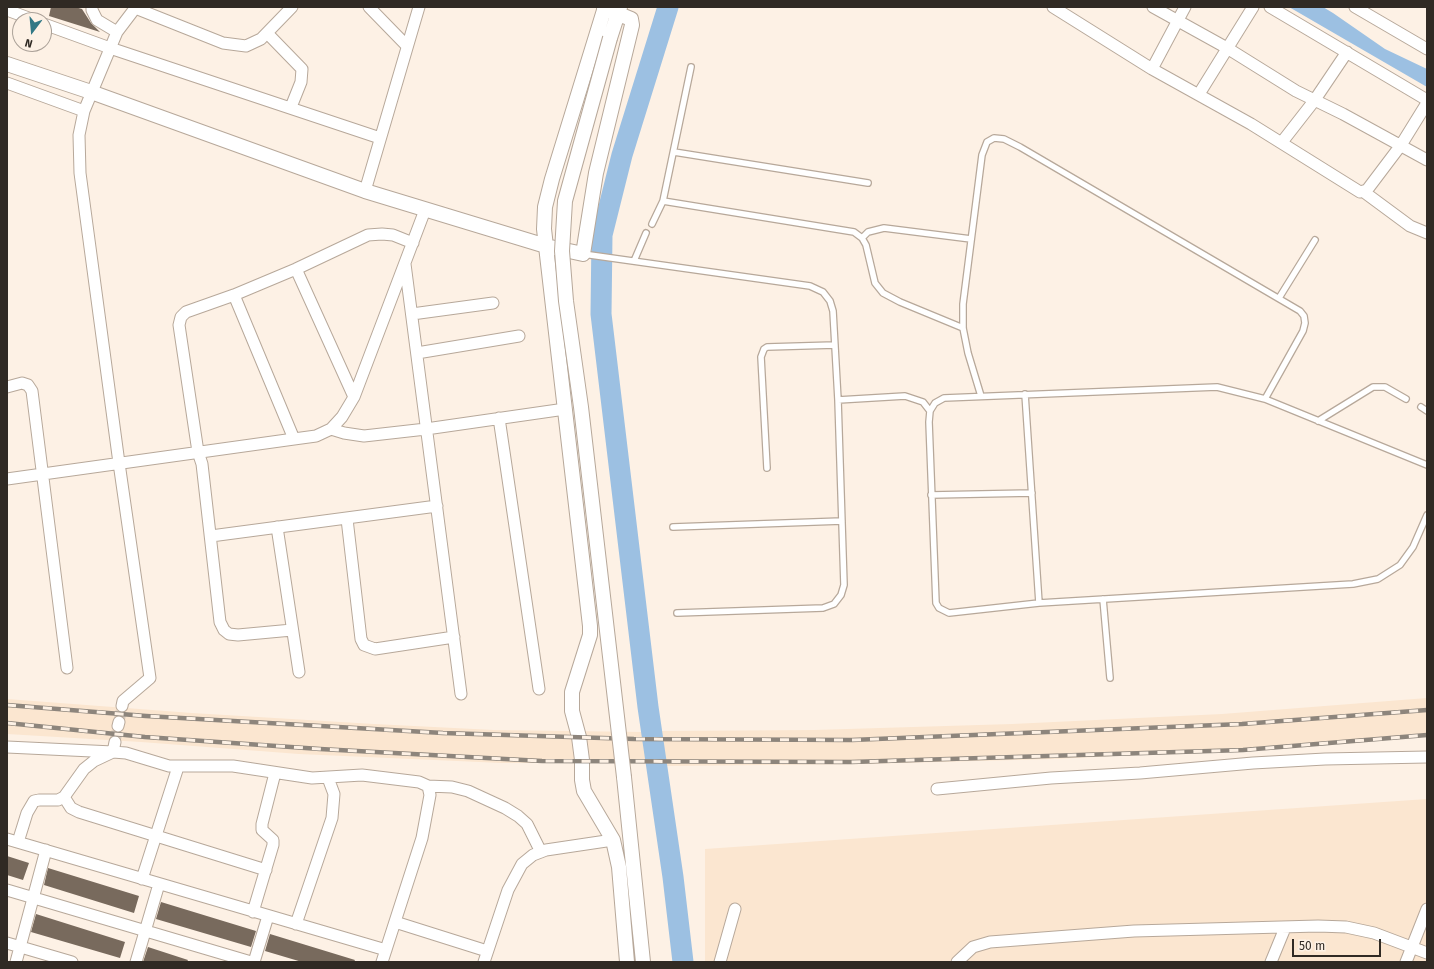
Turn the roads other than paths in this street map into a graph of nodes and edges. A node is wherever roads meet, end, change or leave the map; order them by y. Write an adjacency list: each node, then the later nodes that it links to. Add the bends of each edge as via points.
1 (92, 7): 17 (street, via 97,20)
2 (292, 7): 18 (street)
3 (369, 7): 19 (street)
4 (419, 7): 19 (street)
5 (603, 7): 13 (street); 51 (street, via 545,207)
6 (1053, 7): 14 (street)
7 (1153, 7): 15 (street)
8 (1185, 7): 15 (street)
9 (1253, 7): 21 (street)
10 (1270, 7): 23 (street)
11 (1355, 7): 22 (street)
12 (135, 8): 17 (street); 18 (street, via 223,43 246,46)
13 (619, 10): 52 (street, via 631,19 631,34 596,173); 147 (street, bridge, via 565,201 562,251)
14 (1064, 10): 26 (street)
15 (1178, 20): 21 (street); 26 (street)
16 (52, 27): 20 (street)
17 (117, 32): 20 (street)
18 (267, 33): 32 (street, via 302,69 301,82)
19 (407, 46): 34 (street)
20 (110, 48): 28 (street); 32 (street)
21 (1227, 48): 29 (street); 30 (street)
22 (1427, 49)
23 (1347, 52): 30 (street); 31 (street)
24 (7, 64): 28 (street)
25 (691, 67): 37 (lane)
26 (1152, 69): 29 (street)
27 (7, 83): 33 (street)
28 (91, 92): 33 (street); 40 (street)
29 (1199, 94): 35 (street)
30 (1314, 101): 35 (street); 36 (street)
31 (1427, 102): 36 (street)
32 (291, 107): 34 (street)
33 (84, 111): 81 (street, via 79,135 80,173)
34 (380, 138): 40 (street)
35 (1282, 142): 41 (street, via 1360,192)
36 (1401, 145): 38 (street); 41 (street)
37 (674, 152): 39 (lane); 42 (lane)
38 (1427, 160)
39 (868, 183)
40 (365, 191): 43 (street)
41 (1364, 192): 46 (street, via 1410,226)
42 (663, 201): 44 (lane); 47 (lane, via 840,229 854,232)
43 (425, 210): 50 (street); 51 (street)
44 (652, 224)
45 (646, 233): 53 (lane)
46 (1427, 233)
47 (862, 238): 48 (lane, via 868,232 884,228); 60 (lane, via 875,282 883,293)
48 (971, 239): 57 (lane, via 984,147 994,138 1004,139); 60 (lane, via 963,304)
49 (1315, 240): 57 (lane)
50 (413, 243): 54 (street); 55 (street, via 393,235 368,235)
51 (546, 246): 52 (street); 72 (street)
52 (588, 255): 53 (lane)
53 (634, 261): 62 (lane, via 810,286 823,292 830,301)
54 (405, 264): 59 (street); 67 (street)
55 (296, 269): 56 (street); 67 (street)
56 (234, 295): 79 (street); 80 (street, via 186,312 181,317 179,325)
57 (1279, 298): 69 (lane, via 1300,312 1305,323)
58 (493, 304): 59 (street)
59 (412, 314): 63 (street)
60 (963, 328): 66 (lane)
61 (519, 336): 63 (street)
62 (835, 345): 70 (lane); 83 (lane, via 764,349 761,357)
63 (417, 353): 78 (street)
64 (7, 387): 84 (street, via 22,383 28,385 32,392)
65 (1025, 394): 66 (lane); 69 (lane, via 1217,387); 86 (lane)
66 (981, 396): 73 (lane, via 944,398 935,403)
67 (354, 398): 77 (street, via 342,417)
68 (1406, 398): 76 (lane, via 1385,387 1373,387)
69 (1265, 399): 76 (lane)
70 (838, 400): 73 (lane, via 905,396 923,402); 91 (lane)
71 (1421, 408): 74 (lane)
72 (565, 409): 75 (street); 117 (street, via 590,626 590,634 572,692 572,711 579,737 584,791)
73 (930, 411): 87 (lane)
74 (1427, 411)
75 (499, 418): 78 (street); 103 (street)
76 (1318, 421): 82 (lane)
77 (330, 429): 78 (street, via 364,436); 79 (street, via 316,436)
78 (426, 429): 88 (street)
79 (294, 439): 80 (street)
80 (198, 452): 81 (street); 94 (street, via 202,464)
81 (118, 463): 84 (street); 105 (street, via 150,678 123,701)
82 (1427, 465)
83 (767, 468)
84 (42, 474): 85 (street); 100 (street)
85 (7, 478)
86 (1032, 494): 87 (lane); 96 (lane)
87 (931, 496): 96 (lane, via 936,603 939,608 950,613)
88 (437, 506): 90 (street); 99 (street)
89 (1427, 515): 95 (lane, via 1413,547 1400,565 1378,579 1353,584)
90 (347, 519): 93 (street); 99 (street, via 361,639 364,645 375,649)
91 (842, 521): 92 (lane); 97 (lane, via 844,585 841,595 834,604 818,609)
92 (673, 527)
93 (278, 528): 94 (street); 98 (street)
94 (211, 536): 98 (street, via 220,622 224,630 229,634 238,635)
95 (1103, 599): 96 (lane); 102 (lane)
96 (1039, 603)
97 (677, 613)
98 (292, 630): 101 (street)
99 (454, 637): 104 (street)
100 (67, 668)
101 (299, 672)
102 (1110, 678)
103 (539, 689)
104 (461, 694)
105 (122, 706)
106 (7, 747): 107 (street)
107 (114, 747): 109 (street, via 126,753); 114 (street, via 84,769)
108 (1427, 757): 113 (street, via 1325,758)
109 (178, 767): 110 (street, via 233,766); 115 (street)
110 (275, 773): 111 (street, via 306,778); 120 (street, via 262,824 264,834 273,840)
111 (328, 778): 112 (street, via 362,775 420,782); 130 (street, via 334,794 332,818)
112 (428, 786): 119 (street, via 468,791 505,808 526,824); 129 (street, via 430,795 422,838)
113 (937, 789)
114 (64, 797): 115 (street, via 71,808 79,812); 116 (street, via 58,800 34,801)
115 (156, 838): 120 (street); 121 (street)
116 (12, 840): 118 (street)
117 (613, 840): 119 (street); 146 (street, via 619,867)
118 (46, 850): 121 (street); 124 (street)
119 (541, 852): 137 (street, via 522,864 516,873)
120 (266, 870): 127 (street)
121 (142, 879): 122 (street)
122 (159, 884): 127 (street); 132 (street)
123 (7, 890): 124 (street)
124 (33, 898): 132 (street); 134 (street)
125 (735, 909): 148 (street)
126 (1427, 909): 135 (street)
127 (253, 912): 128 (street)
128 (268, 916): 130 (street); 143 (street)
129 (395, 922): 136 (street); 137 (street)
130 (296, 924): 136 (street)
131 (1285, 928): 135 (street, via 1346,927 1374,933); 149 (street, via 1134,932 990,942 973,947); 150 (street)
132 (145, 932): 141 (street); 142 (street)
133 (7, 943): 134 (street)
134 (20, 946): 139 (street); 140 (street)
135 (1412, 947): 138 (street); 151 (street)
136 (386, 950): 144 (street)
137 (487, 951): 145 (street)
138 (1427, 953)
139 (16, 962)
140 (72, 962)
141 (136, 962)
142 (251, 962)
143 (254, 962)
144 (382, 962)
145 (484, 962)
146 (627, 962)
147 (643, 962)
148 (720, 962)
149 (957, 962)
150 (1271, 962)
151 (1406, 962)

